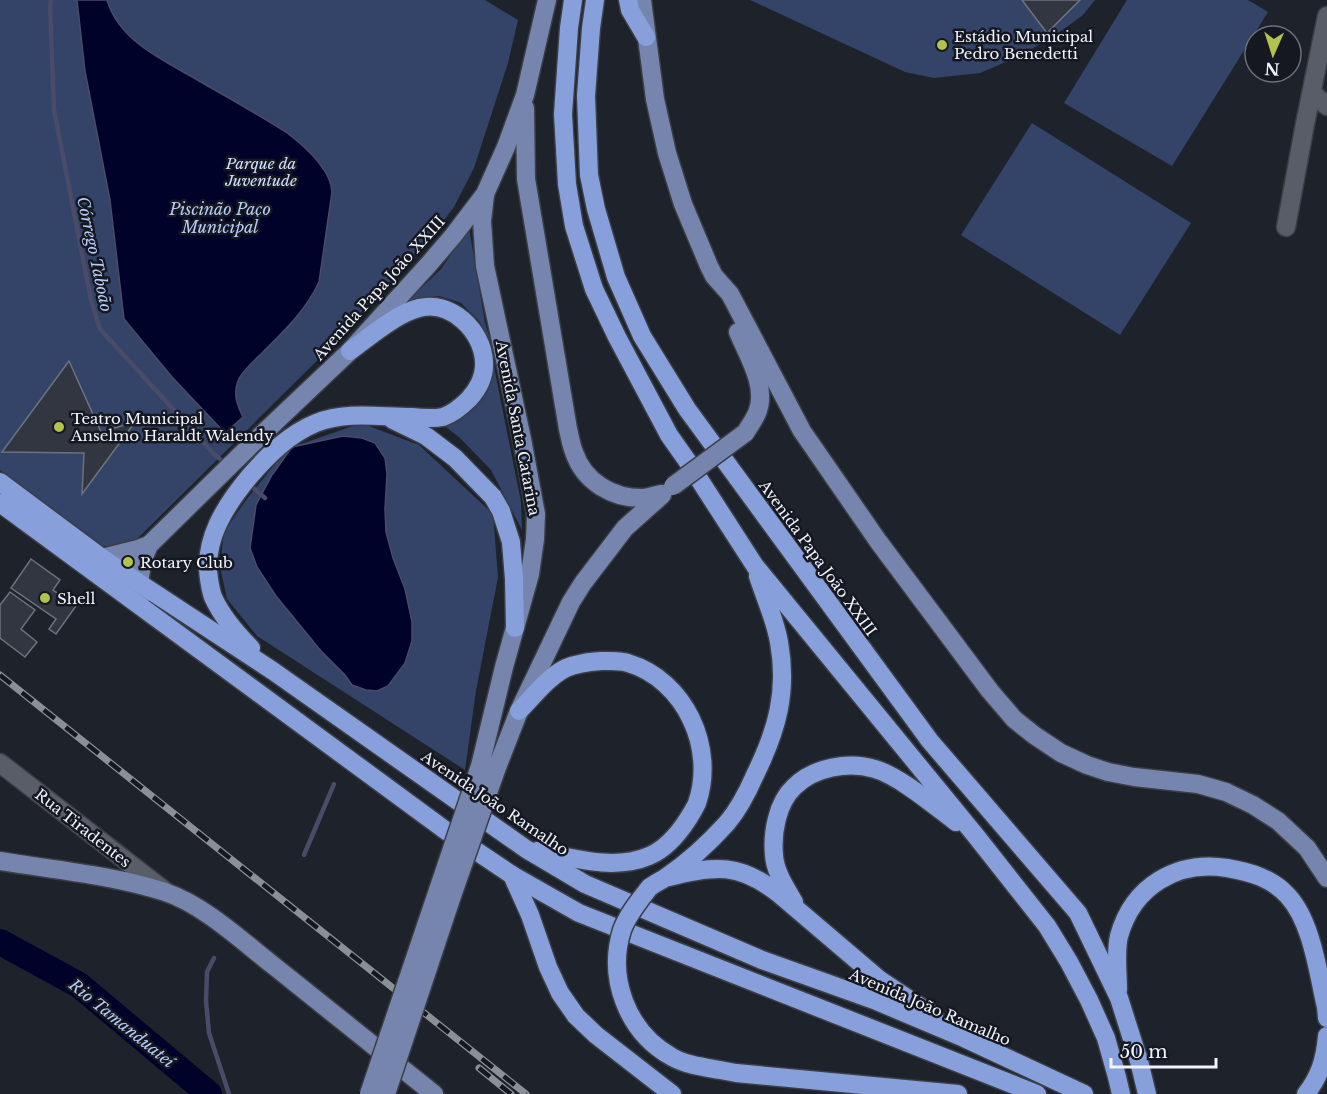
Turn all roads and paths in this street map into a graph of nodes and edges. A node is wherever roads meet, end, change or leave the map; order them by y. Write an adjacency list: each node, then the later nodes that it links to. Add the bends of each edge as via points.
1 (547, 0): 9 (main road, Avenida Papa João XXIII)
2 (573, 0): 21 (highway, via 563,114 567,184 587,268 617,337 669,435)
3 (595, 0): 37 (highway, Avenida Papa João XXIII, via 586,96 589,175 616,277 642,336 687,409 930,741 1078,913)
4 (628, 0): 7 (highway)
5 (642, 0): 7 (main road)
6 (1327, 16): 8 (street)
7 (646, 37): 13 (main road, via 667,153 683,204)
8 (1312, 93): 10 (street); 12 (street)
9 (525, 95): 11 (main road, Avenida Papa João XXIII); 17 (main road, via 526,179 574,454 582,470 608,491 645,498)
10 (1327, 106)
11 (485, 194): 14 (main road, Avenida Papa João XXIII, via 429,264); 24 (main road, Avenida Santa Catarina, via 484,266 536,514 533,559)
12 (1286, 227)
13 (714, 276): 17 (main road, bridge, via 759,381 758,411 744,433); 33 (main road, via 730,294 802,431 885,550 1014,719 1061,753 1108,772 1198,784 1253,805 1278,821 1307,848)
14 (350, 351): 15 (highway, via 403,314 436,307 454,313 482,347 482,379 458,409 434,418); 19 (main road, Avenida Papa João XXIII)
15 (386, 417): 24 (highway, via 426,436 493,496 511,542); 25 (highway, via 337,418 298,432 266,458 219,520 210,543 212,595 240,637)
16 (0, 482): 20 (highway, Avenida João Ramalho)
17 (668, 490): 26 (main road, via 625,528 583,582)
18 (0, 503): 23 (highway)
19 (149, 545): 20 (main road, Avenida Papa João XXIII); 22 (main road, Avenida Papa João XXIII)
20 (102, 558): 22 (highway, Avenida João Ramalho)
21 (755, 566): 29 (highway); 34 (highway, via 772,614 782,662 781,703 774,731 747,791 728,821 700,850)
22 (139, 583): 23 (main road, Avenida Papa João XXIII); 25 (highway, Avenida João Ramalho)
23 (141, 607): 32 (highway)
24 (515, 628): 28 (main road, Avenida Santa Catarina)
25 (273, 671): 30 (highway, Avenida João Ramalho)
26 (519, 711): 28 (main road); 30 (highway, via 567,667 585,662 628,662 669,686 690,715 702,758 697,804 682,830 650,856 623,863 599,862)
27 (0, 763): 35 (street, Rua Tiradentes)
28 (488, 768): 43 (main road, bridge); 44 (main road, bridge, via 451,900)
29 (976, 836): 36 (highway, via 898,780 876,769 853,765 828,767 793,787 779,810 775,826 774,857); 41 (highway, via 1047,926 1070,962 1102,1029)
30 (526, 849): 40 (highway, Avenida João Ramalho, via 585,884 669,921)
31 (0, 861): 35 (main road, via 121,880)
32 (512, 875): 46 (highway, via 548,967 576,1016); 48 (highway, via 579,913)
33 (1327, 878)
34 (657, 883): 36 (highway, via 702,869 736,871 766,884); 47 (highway, bridge, via 634,907 622,929 617,953 617,978 624,1002 635,1024 652,1043 695,1066)
35 (166, 892): 45 (main road, via 204,912)
36 (799, 911): 40 (highway, via 880,980)
37 (1119, 998): 38 (highway, via 1119,936 1131,908 1148,887 1168,875 1197,867 1221,867 1267,879 1298,908 1309,934); 42 (highway, Avenida Papa João XXIII)
38 (1327, 1018)
39 (1327, 1036): 50 (highway, via 1323,1062)
40 (964, 1038): 49 (highway, Avenida João Ramalho)
41 (1119, 1085)
42 (1146, 1091)
43 (369, 1094)
44 (386, 1094)
45 (434, 1094)
46 (672, 1094)
47 (958, 1094)
48 (1037, 1094)
49 (1084, 1094)
50 (1306, 1094)

